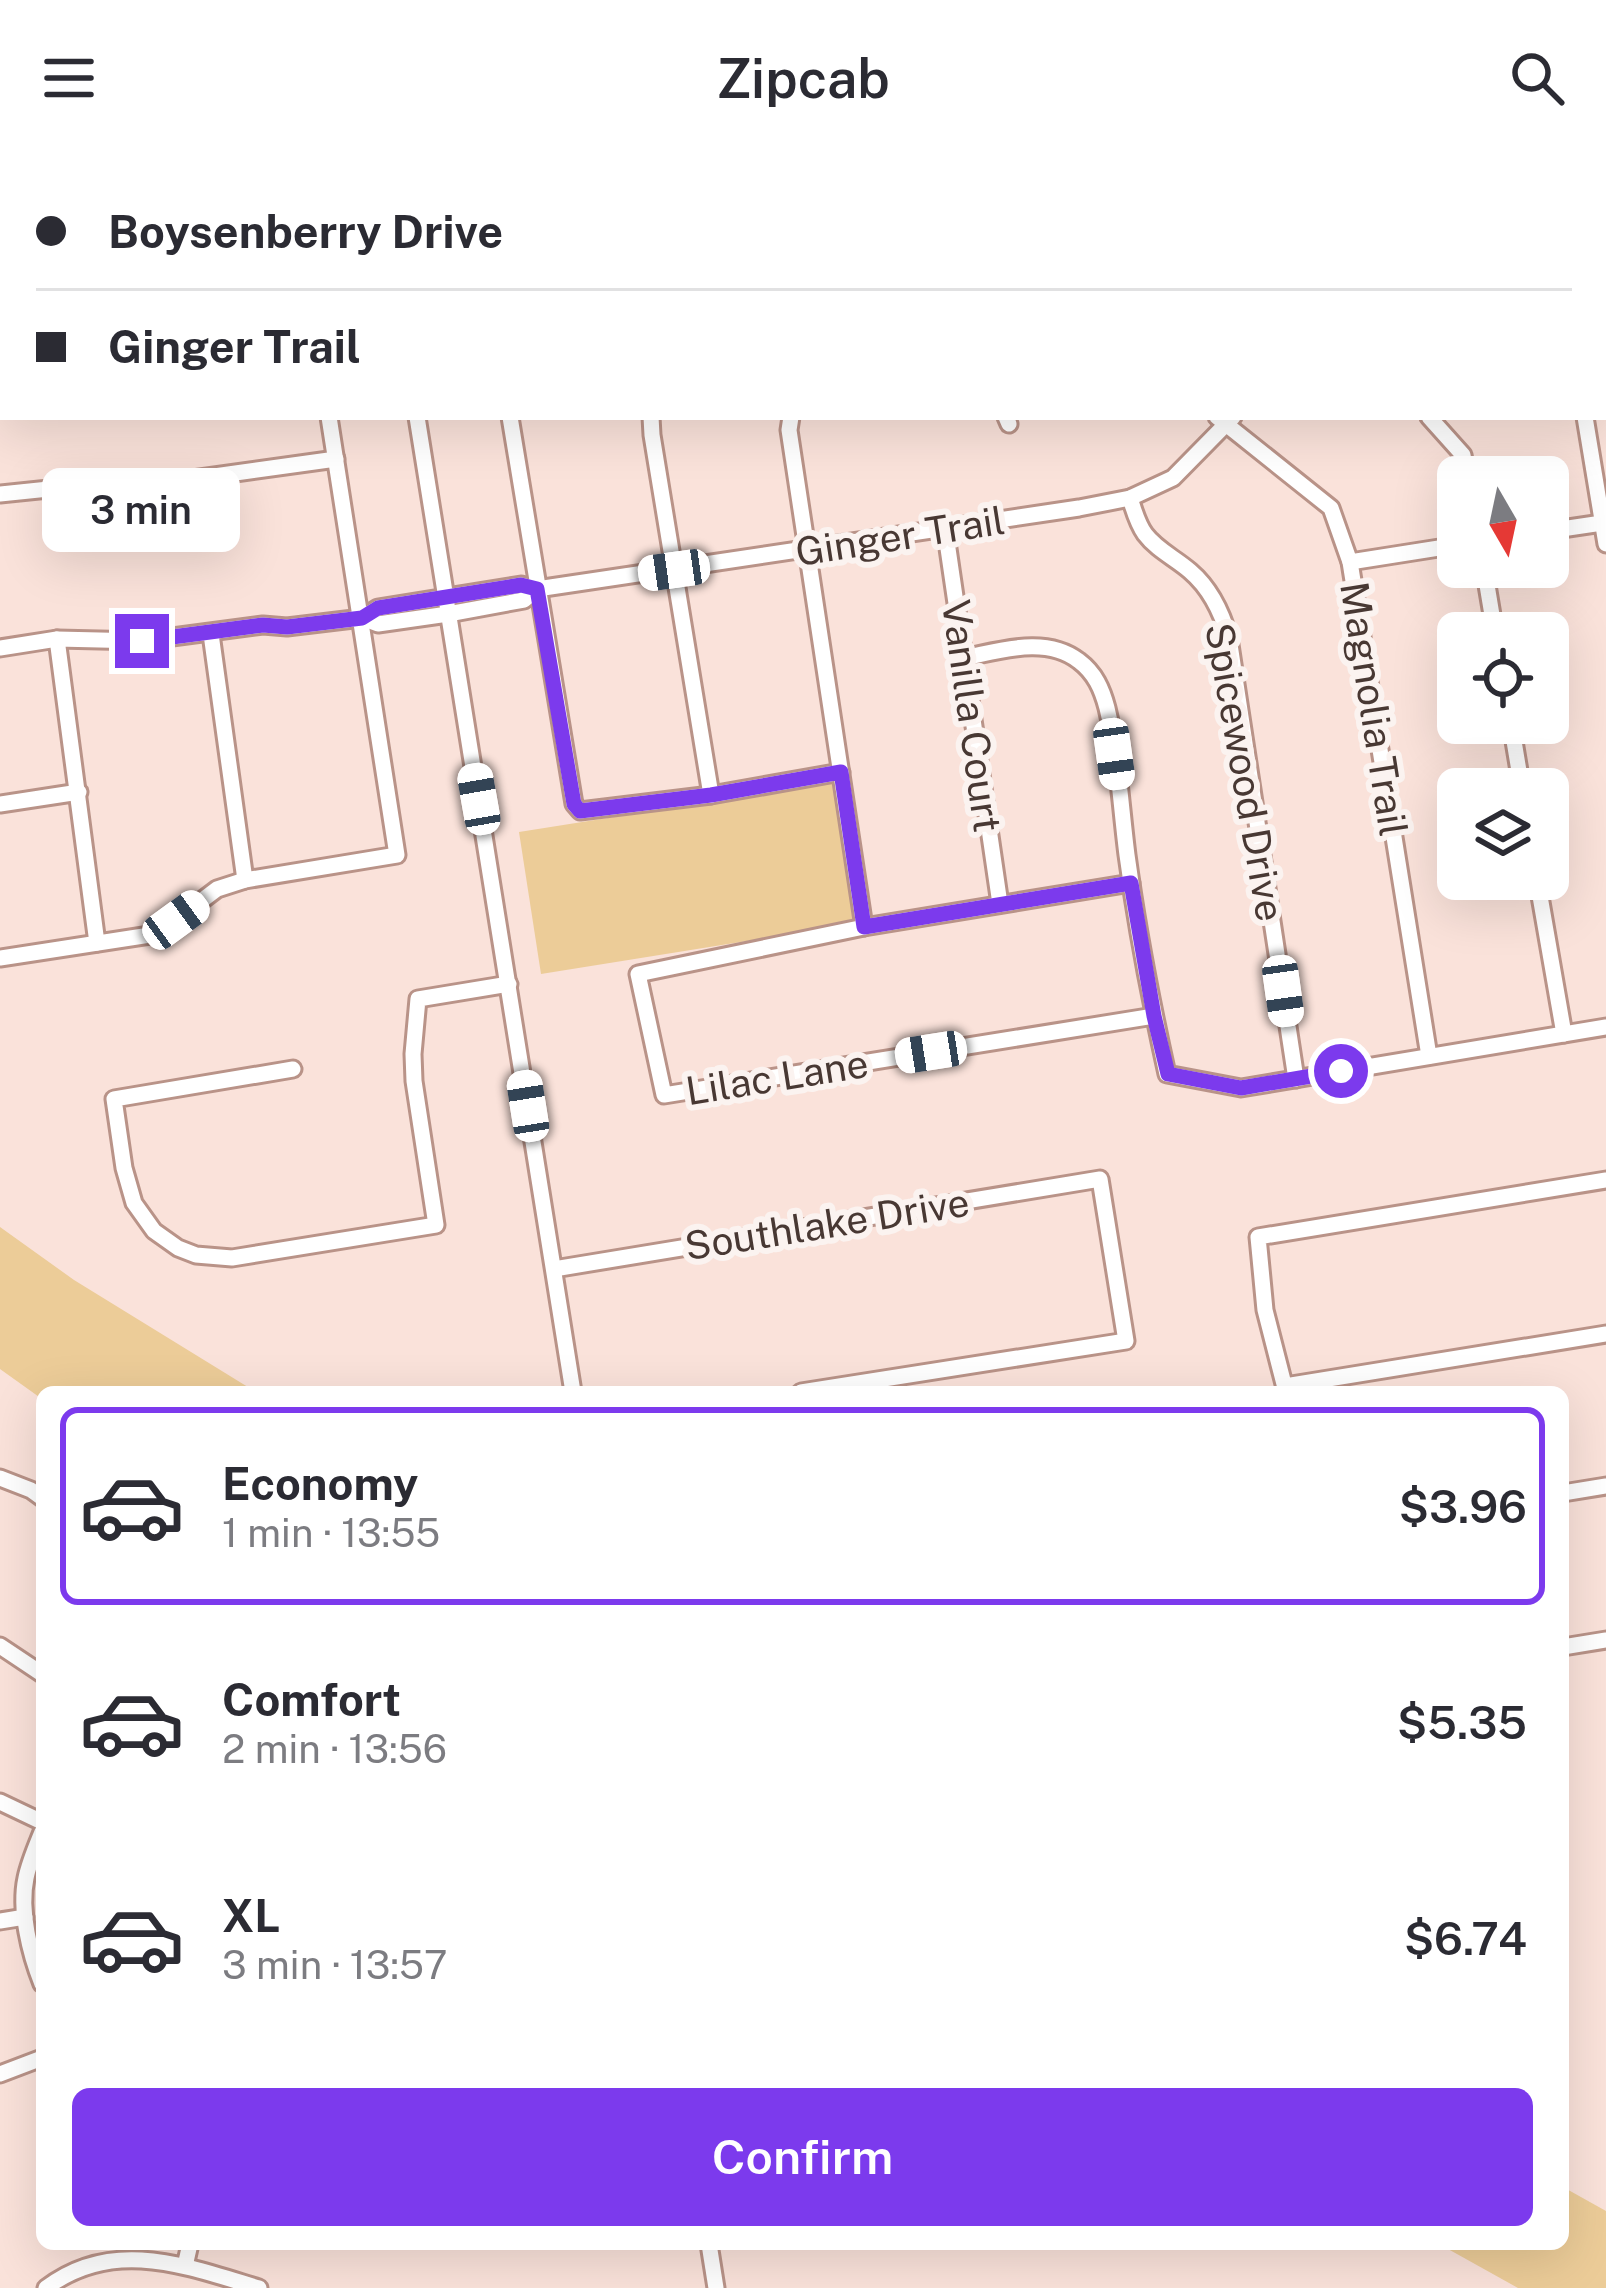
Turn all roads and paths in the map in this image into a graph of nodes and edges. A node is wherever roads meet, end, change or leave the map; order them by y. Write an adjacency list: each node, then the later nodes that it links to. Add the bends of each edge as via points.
1 (330, 420): 10 (street)
2 (417, 420): 22 (street)
3 (510, 420): 21 (street)
4 (651, 420): 20 (street)
5 (791, 420): 18 (street)
6 (1225, 420): 12 (street, Ginger Trail, via 1173,478); 19 (street, Magnolia Trail, via 1331,508)
7 (1432, 420): 9 (street)
8 (1585, 420): 13 (street)
9 (1462, 456)
10 (336, 459): 11 (street, via 128,488); 23 (street)
11 (0, 494)
12 (1130, 498): 14 (street, Ginger Trail); 45 (street, Spicewood Drive, via 1156,547 1207,589 1229,638)
13 (1602, 523): 15 (street); 16 (street)
14 (945, 528): 18 (street, Ginger Trail); 27 (street, Vanilla Court)
15 (1569, 528)
16 (1606, 544)
17 (1437, 548): 19 (street)
18 (805, 551): 20 (street, Ginger Trail); 28 (street)
19 (1350, 562): 43 (street, Magnolia Trail)
20 (674, 570): 21 (street, Ginger Trail); 30 (street)
21 (537, 589): 22 (street, Ginger Trail, via 524,600); 30 (street, via 574,804 580,811)
22 (447, 605): 23 (street, Ginger Trail, via 378,625); 39 (street)
23 (362, 618): 24 (street, Ginger Trail); 32 (street, via 397,855)
24 (211, 634): 25 (street, Ginger Trail); 32 (street)
25 (57, 639): 26 (street, Ginger Trail); 29 (street)
26 (0, 648)
27 (963, 658): 33 (street, via 1048,647 1081,662 1099,682); 35 (street, Vanilla Court)
28 (841, 772): 30 (street); 36 (street)
29 (79, 792): 31 (street); 37 (street)
30 (711, 795)
31 (0, 804)
32 (245, 880): 37 (street, via 217,889 150,934)
33 (1131, 883): 35 (street); 40 (street)
34 (1541, 900): 42 (street)
35 (1000, 904): 36 (street)
36 (864, 927): 40 (street, Lilac Lane, via 638,974 664,1095)
37 (97, 943): 38 (street)
38 (0, 958)
39 (509, 984): 44 (street, via 418,999 414,1081 436,1225 232,1258 196,1255 154,1231 134,1203 114,1099); 47 (street)
40 (1154, 1016): 45 (street, via 1168,1074 1241,1088)
41 (1606, 1028): 42 (street)
42 (1564, 1034): 43 (street)
43 (1430, 1056): 45 (street)
44 (293, 1069)
45 (1296, 1079)
46 (1606, 1180): 51 (street, via 1258,1237)
47 (554, 1269): 49 (street); 50 (street, Southlake Drive, via 1100,1179 1126,1341)
48 (1606, 1334): 52 (street)
49 (572, 1386)
50 (839, 1386)
51 (1284, 1386)
52 (1303, 1386)
53 (0, 1478): 56 (street)
54 (1606, 1486): 55 (street)
55 (1569, 1492)
56 (36, 1494)
57 (1606, 1640): 59 (street)
58 (0, 1646): 60 (street)
59 (1569, 1646)
60 (36, 1671)
61 (0, 1802): 62 (street)
62 (36, 1819)
63 (36, 1848): 64 (street)
64 (25, 1917): 65 (street); 66 (street)
65 (0, 1921)
66 (36, 1960)
67 (36, 2060): 68 (street)
68 (0, 2074)
69 (189, 2250): 71 (street)
70 (710, 2250): 74 (street)
71 (185, 2266): 72 (street, via 135,2258 93,2264); 73 (street)
72 (46, 2288)
73 (259, 2288)
74 (716, 2288)

